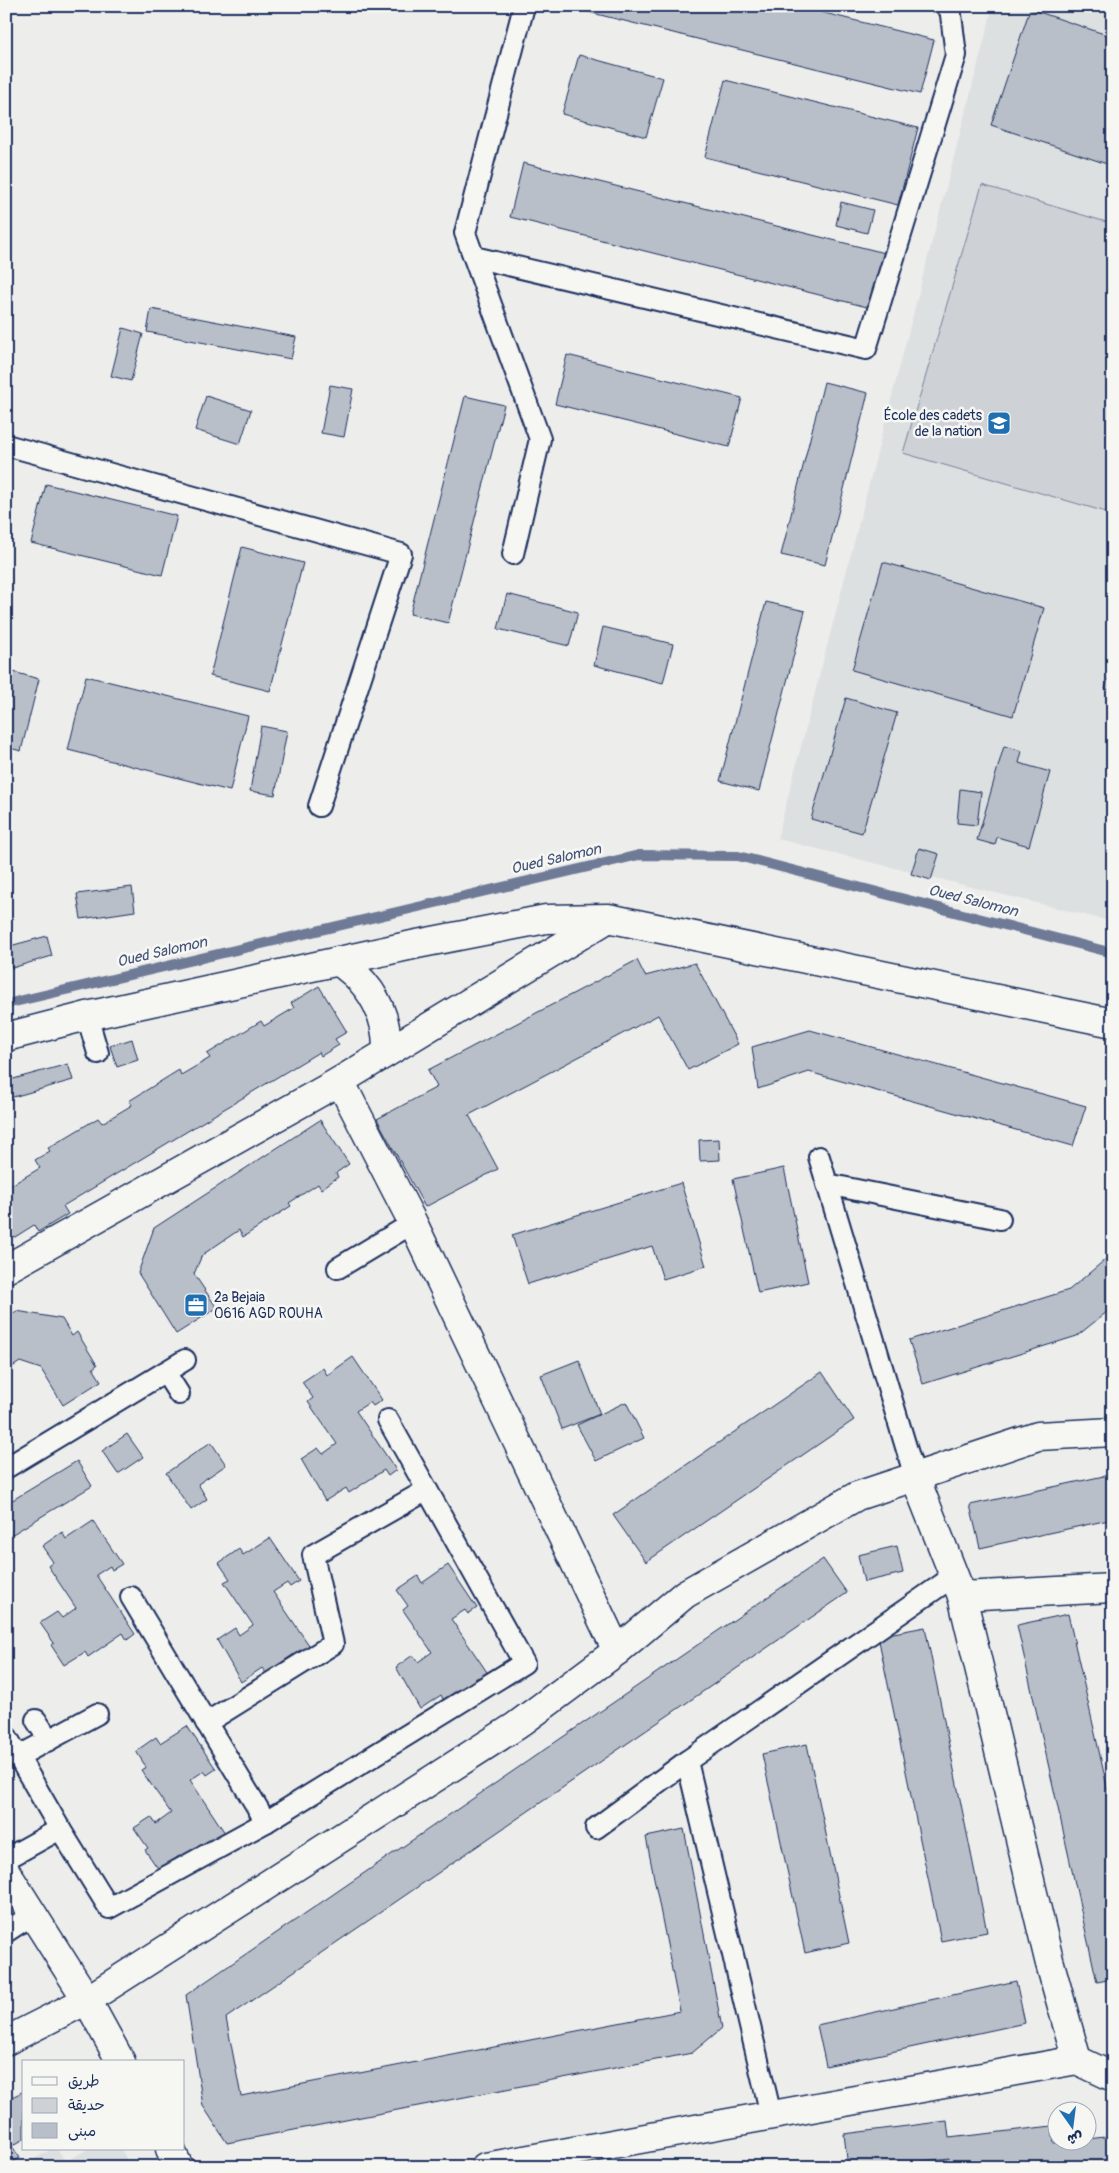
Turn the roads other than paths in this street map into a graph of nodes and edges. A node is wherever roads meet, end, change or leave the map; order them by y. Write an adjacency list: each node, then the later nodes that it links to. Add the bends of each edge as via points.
1 (524, 6): 3 (lane, via 465,234)
2 (946, 6): 3 (lane, via 950,7 956,55 866,349)
3 (474, 257): 5 (lane, via 540,439)
4 (6, 445): 6 (lane, via 401,554)
5 (513, 554)
6 (319, 806)
7 (608, 918): 8 (street, via 546,919); 10 (street); 12 (street)
8 (338, 961): 9 (street); 12 (street, via 360,978 376,1000 385,1025)
9 (87, 1016): 11 (street); 13 (lane)
10 (1113, 1023)
11 (6, 1037)
12 (387, 1052): 14 (street)
13 (98, 1053)
14 (340, 1081): 18 (street); 20 (street)
15 (819, 1157): 16 (lane)
16 (827, 1184): 17 (lane); 27 (lane)
17 (1000, 1219)
18 (412, 1223): 19 (lane); 32 (street)
19 (338, 1268)
20 (6, 1269)
21 (185, 1360): 22 (lane)
22 (166, 1372): 23 (lane); 26 (lane, via 51,1436)
23 (178, 1394)
24 (388, 1420): 28 (lane)
25 (1113, 1432): 27 (street, via 1038,1436)
26 (6, 1468)
27 (915, 1476): 29 (street); 32 (street, via 857,1496 685,1594)
28 (430, 1481): 35 (lane, via 313,1555 333,1644); 40 (lane, via 452,1518 524,1663)
29 (958, 1586): 30 (street); 39 (lane); 50 (street)
30 (1113, 1588)
31 (131, 1597): 35 (lane, via 170,1675)
32 (617, 1651): 47 (street, via 516,1726)
33 (97, 1714): 37 (lane)
34 (36, 1720): 37 (lane)
35 (206, 1723): 40 (lane)
36 (7, 1737): 38 (lane)
37 (48, 1740): 38 (lane)
38 (19, 1756): 42 (lane)
39 (687, 1762): 41 (lane); 52 (lane)
40 (266, 1822): 42 (lane, via 110,1908)
41 (596, 1828)
42 (60, 1829): 43 (lane)
43 (6, 1859)
44 (6, 1872): 45 (street)
45 (32, 1916): 46 (lane); 47 (street)
46 (6, 1932)
47 (87, 2000): 48 (street); 49 (street)
48 (6, 2040)
49 (120, 2060)
50 (1077, 2060): 51 (street); 52 (street)
51 (1113, 2077)
52 (771, 2115): 55 (street)
53 (170, 2150): 54 (street)
54 (179, 2167)
55 (485, 2167)

